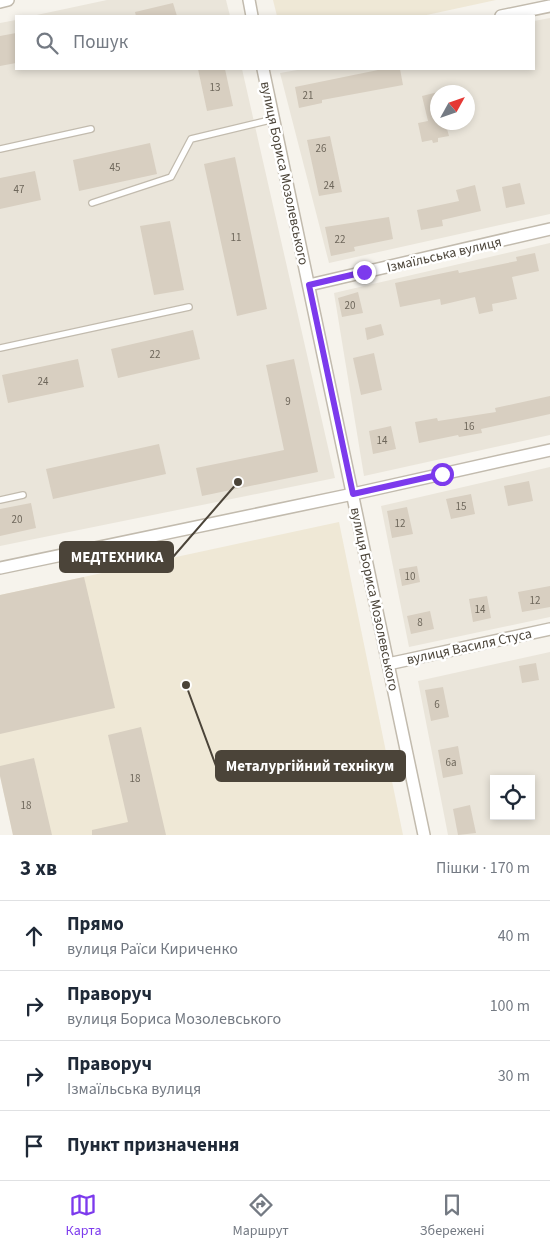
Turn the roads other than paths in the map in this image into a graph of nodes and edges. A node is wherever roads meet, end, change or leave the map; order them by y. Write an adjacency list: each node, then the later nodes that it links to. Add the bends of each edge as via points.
1 (8, 0): 3 (street)
2 (249, 0): 5 (street)
3 (0, 2)
4 (550, 6): 6 (street)
5 (252, 15)
6 (506, 15)
7 (263, 70): 8 (street, вулиця Бориса Мозолевського)
8 (274, 119): 11 (lane, via 191,138 171,177); 13 (street, вулиця Бориса Мозолевського)
9 (91, 129): 10 (lane)
10 (0, 149)
11 (92, 203)
12 (550, 229): 13 (street, Ізмаїльська вулиця)
13 (309, 285): 17 (street, вулиця Бориса Мозолевського)
14 (189, 307): 15 (lane)
15 (0, 348)
16 (550, 450): 17 (street)
17 (353, 494): 20 (street); 22 (street, вулиця Бориса Мозолевського)
18 (24, 495): 19 (lane)
19 (0, 500)
20 (0, 568)
21 (550, 629): 22 (street, вулиця Василя Стуса)
22 (388, 664): 23 (street, вулиця Бориса Мозолевського)
23 (424, 835)

